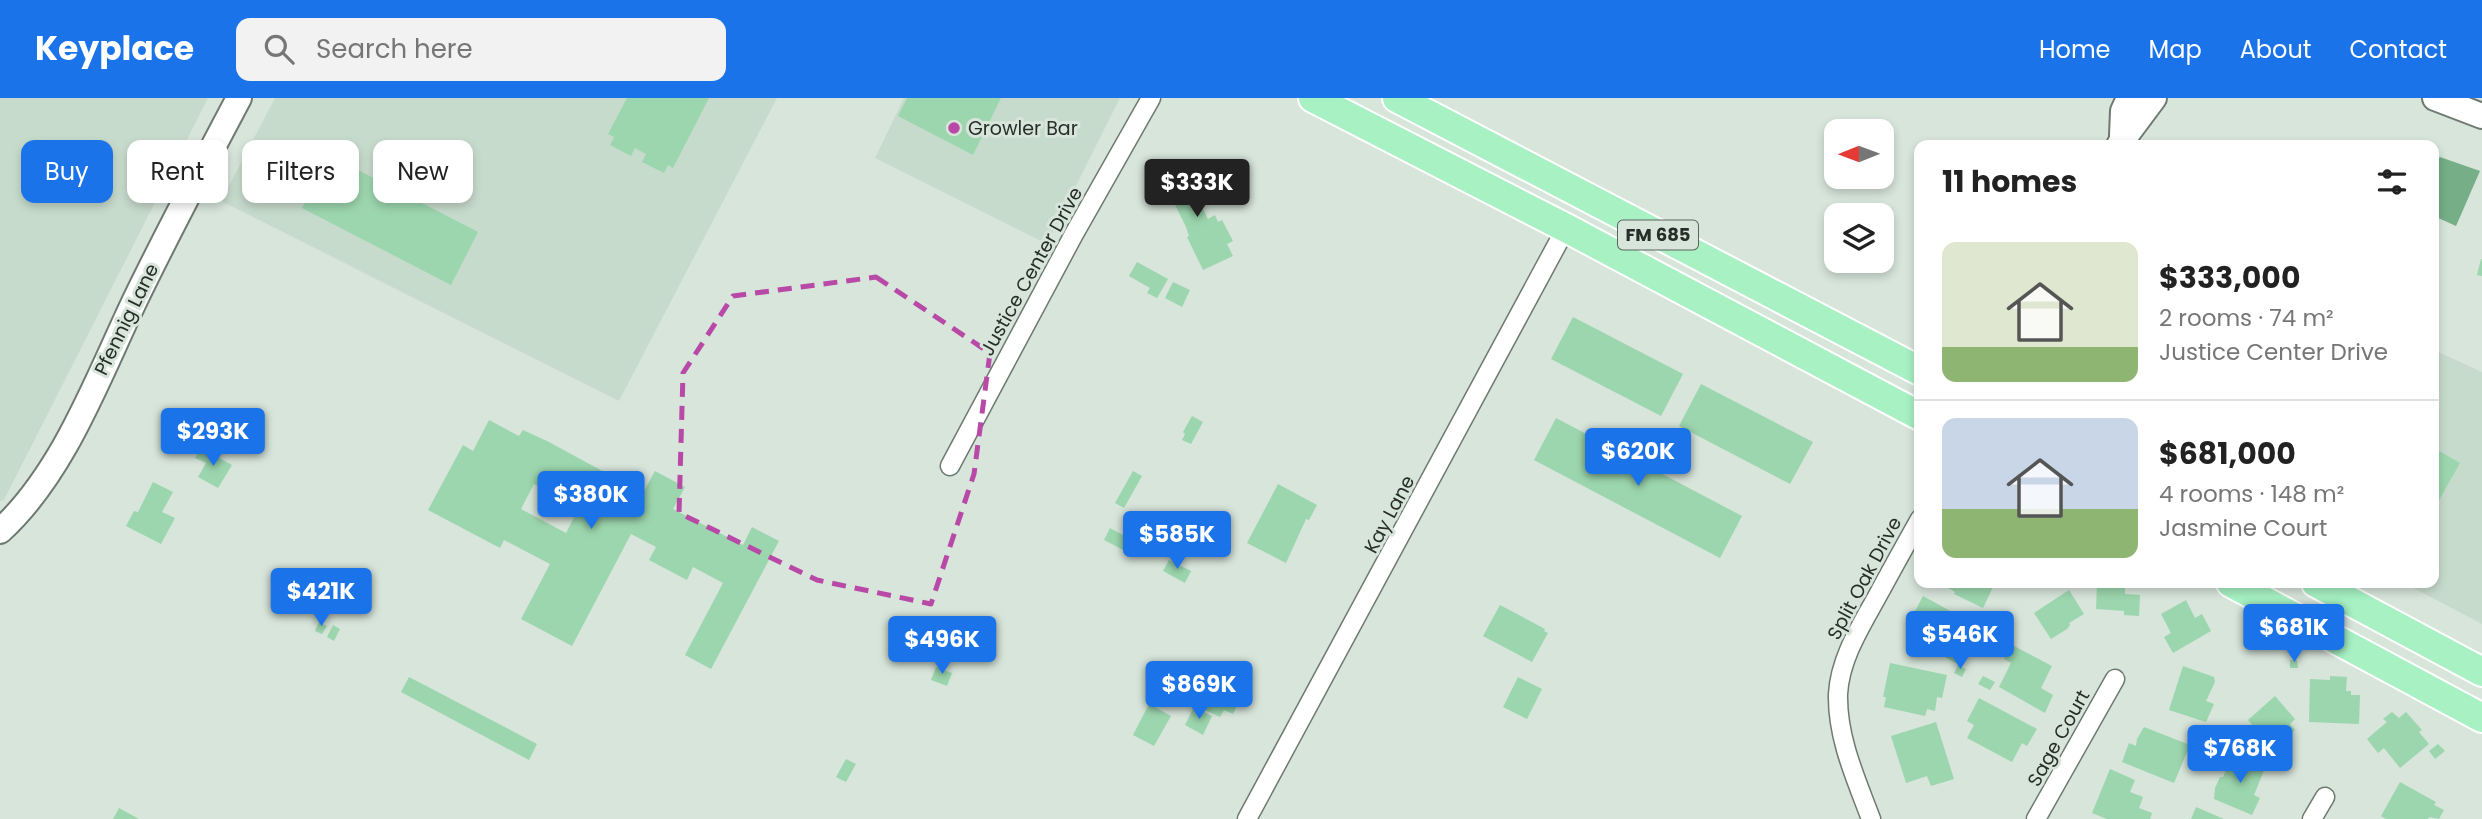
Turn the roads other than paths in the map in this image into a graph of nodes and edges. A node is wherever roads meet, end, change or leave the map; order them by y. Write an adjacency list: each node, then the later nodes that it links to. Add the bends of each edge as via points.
1 (239, 98): 16 (street, Pfennig Lane, via 160,247 64,450)
2 (1151, 98): 14 (street, Justice Center Drive)
3 (1313, 98): 11 (main road, FM 685)
4 (1397, 98): 12 (main road, FM 685)
5 (2129, 98): 9 (street)
6 (2154, 98): 10 (street)
7 (2446, 100): 8 (street)
8 (2482, 116)
9 (2120, 140)
10 (2122, 140)
11 (1566, 228): 13 (main road, FM 685); 23 (street, Kay Lane)
12 (1914, 368)
13 (1914, 413)
14 (950, 466)
15 (1914, 530): 24 (street, Split Oak Drive, via 1857,633 1840,677 1839,712 1847,757)
16 (0, 531)
17 (2240, 588): 21 (main road)
18 (2325, 588): 19 (main road)
19 (2482, 672)
20 (2116, 678): 25 (street, Sage Court)
21 (2482, 718)
22 (2325, 797): 26 (street)
23 (1247, 819)
24 (1871, 819)
25 (2036, 819)
26 (2312, 819)

